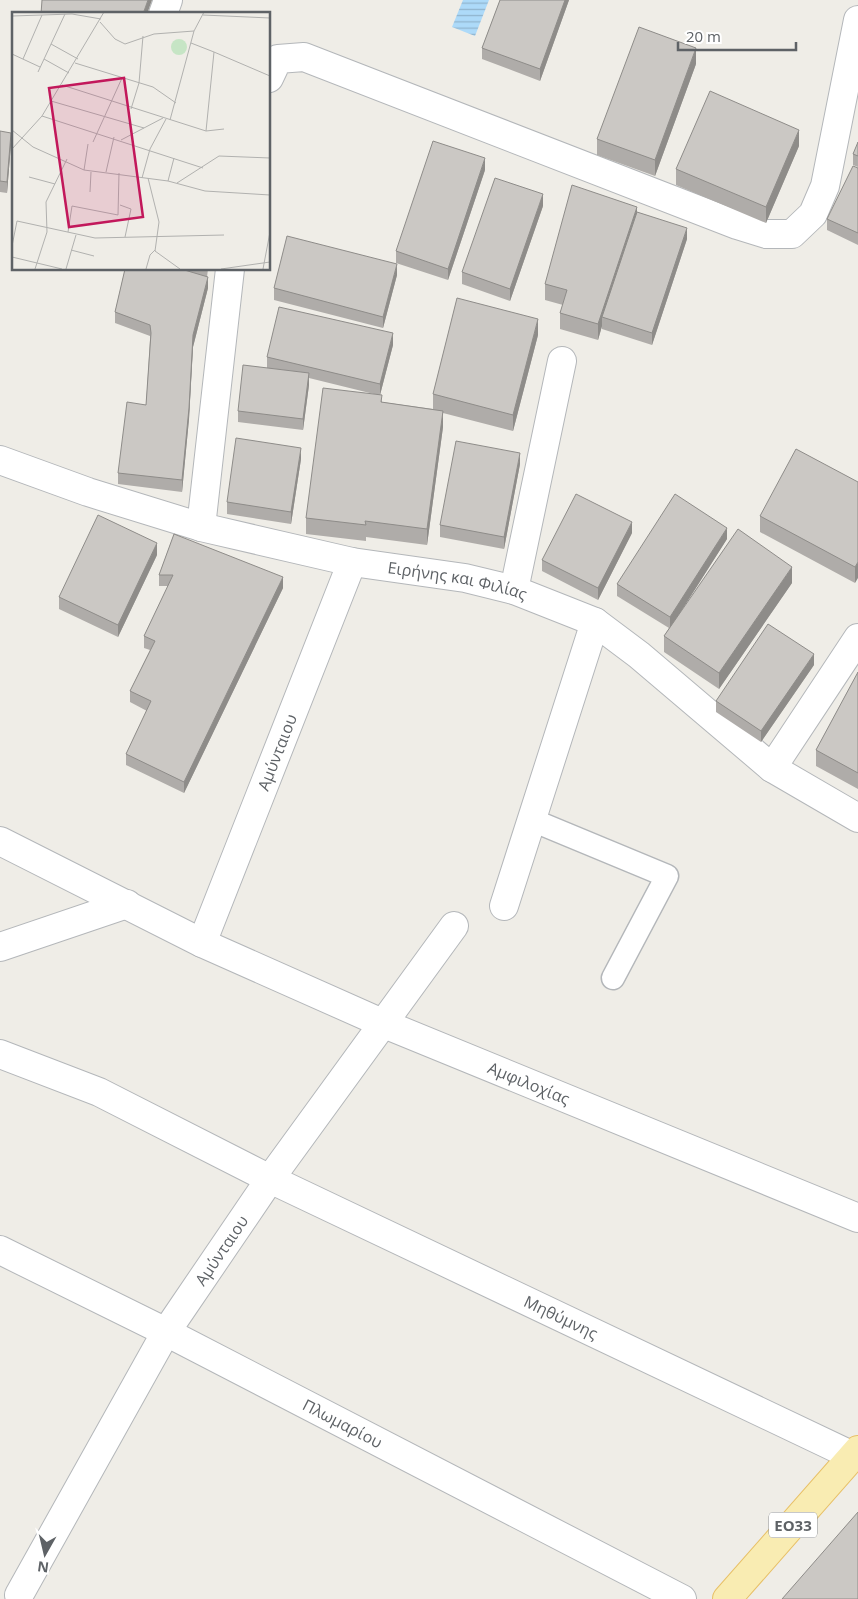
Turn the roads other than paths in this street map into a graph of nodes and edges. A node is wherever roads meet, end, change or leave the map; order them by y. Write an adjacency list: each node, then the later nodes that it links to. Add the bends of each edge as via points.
1 (858, 20): 2 (street, via 825,186 813,214 792,234 766,234 738,225 304,57 278,59)
2 (270, 76)
3 (230, 270): 6 (street)
4 (562, 361): 8 (street)
5 (0, 460): 6 (street, Ειρήνης και Φιλίας, via 88,492)
6 (201, 527): 7 (street, Ειρήνης και Φιλίας)
7 (352, 562): 8 (street, Ειρήνης και Φιλίας, via 465,578); 18 (street, Αμύνταιου)
8 (514, 590): 9 (street, Ειρήνης και Φιλίας)
9 (596, 622): 11 (street, Ειρήνης και Φιλίας, via 639,654); 13 (street)
10 (858, 638): 11 (street)
11 (772, 768): 12 (street, Ειρήνης και Φιλίας)
12 (858, 818)
13 (532, 820): 16 (street); 20 (lane, via 667,876)
14 (0, 841): 15 (street, Αμφιλοχίας)
15 (127, 904): 18 (street, Αμφιλοχίας); 19 (street)
16 (504, 906)
17 (454, 926): 21 (street, Αμύνταιου)
18 (202, 943): 21 (street, Αμφιλοχίας)
19 (0, 947)
20 (613, 978)
21 (382, 1024): 23 (street, Αμύνταιου); 24 (street, Αμφιλοχίας)
22 (0, 1054): 23 (street, Μηθύμνης, via 99,1092)
23 (270, 1179): 26 (street, Αμύνταιου); 27 (street, Μηθύμνης)
24 (858, 1218)
25 (0, 1250): 26 (street, Πλωμαρίου)
26 (166, 1332): 28 (street, Αμύνταιου); 29 (street, Πλωμαρίου)
27 (856, 1453): 30 (main road, ΕΟ33)
28 (16, 1593)
29 (682, 1599)
30 (727, 1599)

